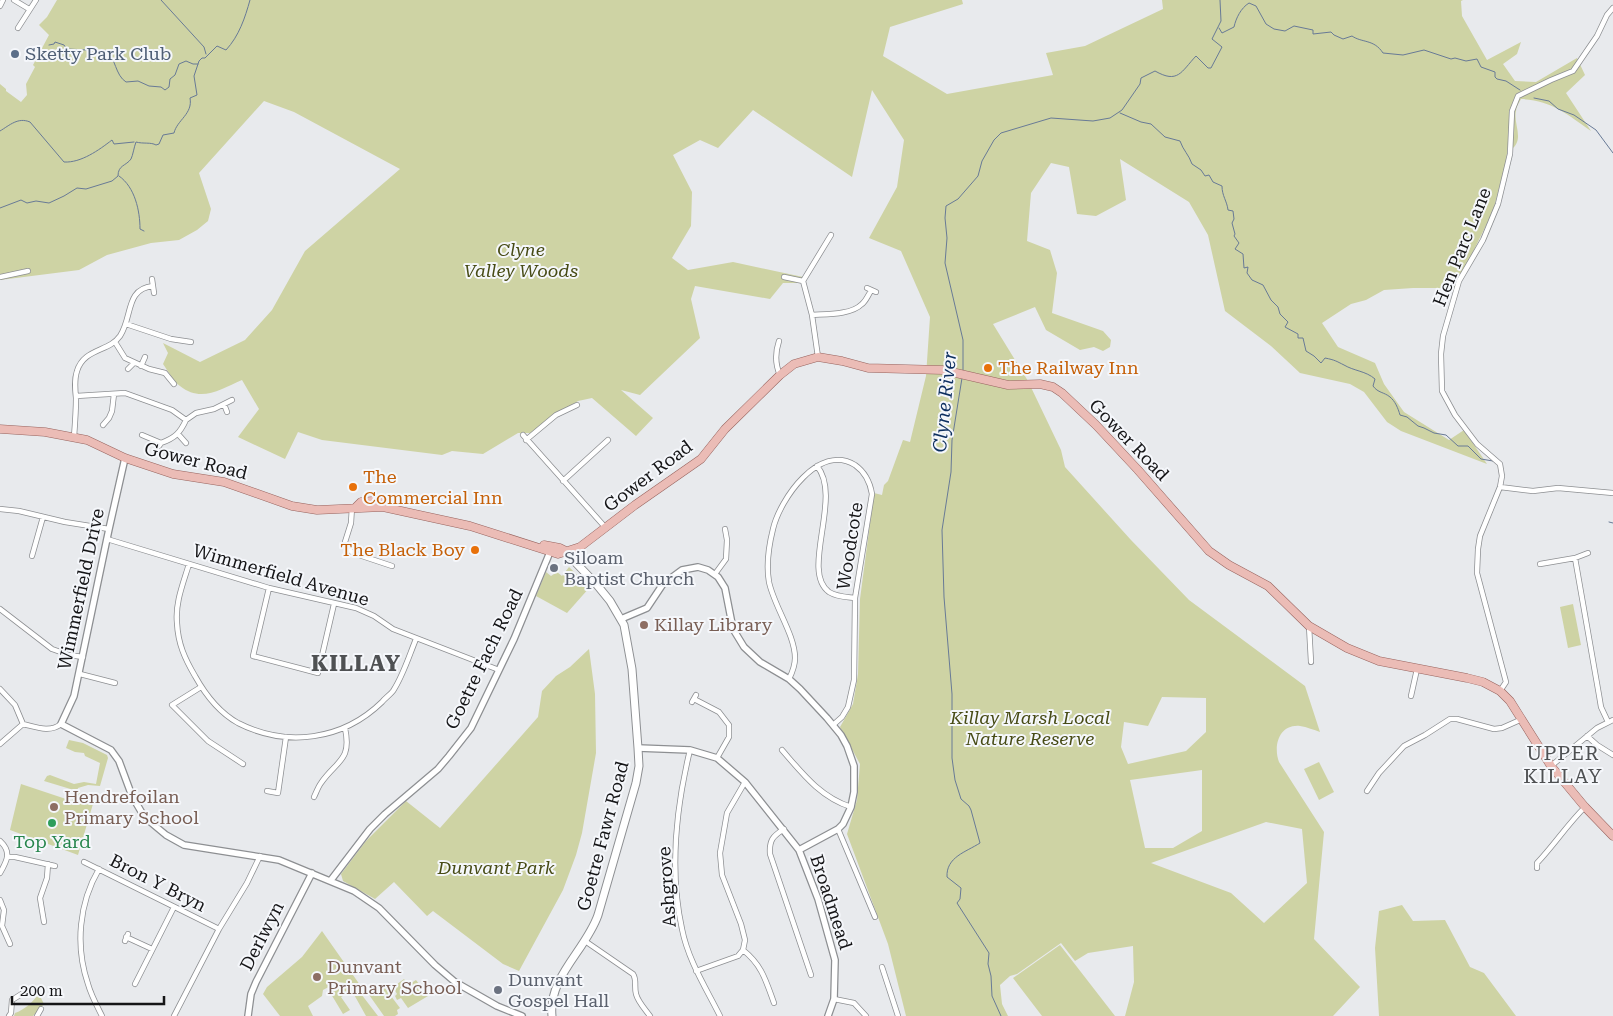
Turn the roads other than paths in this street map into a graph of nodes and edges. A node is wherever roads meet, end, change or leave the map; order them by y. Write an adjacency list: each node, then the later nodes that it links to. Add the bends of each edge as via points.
1 (3, 0): 4 (street)
2 (14, 0): 5 (street)
3 (36, 0): 5 (street)
4 (0, 6)
5 (29, 8): 7 (street)
6 (1613, 8): 48 (street, Hen Parc Lane, via 1573,71 1518,96 1512,111 1510,154 1498,204 1483,240 1459,281 1449,313 1441,354 1442,391 1477,444 1500,464)
7 (18, 28)
8 (831, 235): 13 (street)
9 (28, 271): 10 (street)
10 (0, 277)
11 (784, 277): 13 (street)
12 (152, 279): 14 (street)
13 (803, 281): 17 (street)
14 (153, 286): 16 (street); 18 (street, via 137,291)
15 (871, 290): 17 (street, via 863,304 856,308)
16 (154, 293)
17 (812, 315): 25 (street)
18 (126, 324): 20 (street); 21 (street)
19 (779, 341): 22 (street)
20 (114, 342): 26 (street, via 125,358); 32 (street, via 92,352 82,361 77,370)
21 (191, 342)
22 (777, 347): 23 (street); 29 (street, via 776,367)
23 (783, 348)
24 (145, 357): 27 (street)
25 (818, 357): 29 (main road, Gower Road, via 794,364); 72 (main road, Gower Road, via 868,368 943,370 1008,385 1053,387 1096,425 1210,551 1268,586)
26 (134, 363): 27 (street); 28 (street)
27 (141, 366): 30 (street, via 165,373)
28 (128, 369)
29 (780, 375): 53 (main road, Gower Road, via 725,428 701,459)
30 (174, 384)
31 (114, 394): 32 (street); 37 (street, via 125,393 172,410); 38 (street, via 112,411)
32 (76, 396): 42 (street)
33 (232, 400): 34 (street)
34 (224, 404): 36 (street); 37 (street, via 196,413)
35 (577, 405): 47 (street, via 525,437)
36 (228, 412)
37 (186, 420): 40 (street)
38 (102, 425)
39 (0, 429): 42 (main road, Gower Road)
40 (178, 434): 41 (street, via 160,444); 44 (street)
41 (142, 435)
42 (74, 436): 45 (main road, Gower Road)
43 (608, 440): 47 (street)
44 (186, 443)
45 (125, 458): 50 (main road, Gower Road, via 173,474 239,486 292,506 317,510); 54 (street, Wimmerfield Drive)
46 (817, 466): 68 (street, via 826,489 818,551 822,583 832,594); 68 (street, Woodcote, via 834,460 852,464 865,475 871,487); 79 (street, via 789,495 777,517 769,552 769,582 795,657)
47 (563, 482): 53 (street)
48 (1500, 487): 49 (street); 83 (street, via 1480,536 1477,573 1506,682)
49 (1613, 493)
50 (354, 507): 56 (main road, Gower Road, via 361,502 392,503); 65 (street, via 346,547 352,553)
51 (0, 509): 52 (street)
52 (44, 517): 54 (street); 61 (street)
53 (605, 527): 59 (main road, Gower Road, via 580,547)
54 (109, 528): 57 (street, Wimmerfield Drive)
55 (725, 528): 66 (street, via 726,559)
56 (510, 537): 58 (main road, Gower Road); 59 (main road, Gower Road)
57 (107, 539): 63 (street, Wimmerfield Avenue); 74 (street, Wimmerfield Drive)
58 (550, 552): 59 (main road, Gower Road); 77 (street, Goetre Fach Road)
59 (568, 552): 71 (main road, Goetre Fawr Road)
60 (1588, 553): 62 (street)
61 (33, 556)
62 (1575, 558): 64 (street); 87 (street, via 1601,707)
63 (189, 564): 67 (street, Wimmerfield Avenue); 81 (street, via 177,604 176,624 182,656)
64 (1540, 564)
65 (392, 566)
66 (715, 574): 71 (street, via 698,567 682,570 663,584 647,608); 79 (street, via 724,588 737,636 760,662)
67 (269, 588): 69 (street, Wimmerfield Avenue); 69 (street, via 253,656 305,670 318,673)
68 (856, 598): 90 (street, Woodcote, via 852,694 845,712)
69 (334, 604): 73 (street, Wimmerfield Avenue, via 356,608)
70 (0, 609): 74 (street, via 52,650)
71 (621, 619): 95 (main road, Goetre Fawr Road, via 631,662)
72 (1309, 626): 75 (street); 76 (main road, Gower Road, via 1366,656)
73 (416, 639): 77 (street, Wimmerfield Avenue); 91 (street, via 392,691 370,713)
74 (83, 657): 78 (street, Wimmerfield Drive)
75 (1311, 662)
76 (1417, 669): 83 (main road, Gower Road, via 1483,682); 84 (street)
77 (499, 670): 124 (street, Goetre Fach Road, via 470,728 450,756 370,829)
78 (80, 674): 80 (street); 89 (street, Wimmerfield Drive)
79 (788, 679): 90 (street)
80 (115, 684)
81 (200, 687): 93 (street, via 223,712 238,722 258,731); 100 (street, via 172,704 208,742)
82 (0, 689): 88 (street, via 15,705)
83 (1500, 692): 86 (main road, Gower Road, via 1510,701)
84 (1411, 696)
85 (694, 699): 99 (street, via 719,712 729,725 729,736)
86 (1520, 720): 101 (main road, Gower Road); 104 (street, via 1494,729 1450,719 1404,746)
87 (1610, 721): 92 (street)
88 (23, 724): 89 (street, via 47,730); 94 (street)
89 (61, 724): 115 (street, via 111,750 142,813 166,834 184,845)
90 (833, 726): 106 (street, via 847,746 854,766)
91 (345, 728): 93 (street, via 321,736); 105 (street, via 348,740 343,759 319,784)
92 (1587, 736): 98 (street); 101 (street)
93 (286, 737): 103 (street, via 278,792)
94 (0, 744)
95 (638, 748): 97 (street, Broadmead); 131 (main road, Goetre Fawr Road, via 636,783 598,915)
96 (782, 749): 106 (street, via 821,792 837,803)
97 (690, 750): 99 (street, Broadmead); 136 (street, Ashgrove, via 678,809 675,865 682,930)
98 (1613, 755)
99 (717, 758): 102 (street, Broadmead)
100 (243, 764)
101 (1551, 766): 107 (main road, Gower Road)
102 (744, 782): 108 (street, Broadmead); 134 (street, via 727,813 720,853 722,875 745,940)
103 (267, 791)
104 (1367, 791)
105 (314, 797)
106 (851, 807): 109 (street)
107 (1584, 807): 110 (main road, Gower Road); 111 (street, via 1560,833)
108 (784, 829): 114 (street, Broadmead); 137 (street, via 773,836 769,844 770,854)
109 (838, 829): 114 (street); 127 (street)
110 (1613, 836)
111 (1558, 840): 113 (street); 120 (street, via 1537,863)
112 (0, 841): 116 (street)
113 (1562, 844)
114 (798, 850): 144 (street, Broadmead, via 818,898 835,960)
115 (260, 856): 123 (street); 129 (street)
116 (8, 857): 118 (street); 122 (street)
117 (84, 862): 121 (street, Bron Y Bryn)
118 (48, 864): 119 (street); 128 (street, via 40,898)
119 (55, 866)
120 (1537, 868)
121 (99, 869): 126 (street, Bron Y Bryn); 150 (street, via 83,911 80,943 88,985)
122 (0, 873)
123 (312, 873): 124 (street); 152 (street, Derlwyn, via 256,982)
124 (331, 880): 147 (street, via 379,908 455,982)
125 (0, 900): 132 (street, via 4,910 2,926)
126 (174, 906): 129 (street, Bron Y Bryn); 133 (street)
127 (875, 917)
128 (44, 922)
129 (219, 929): 151 (street)
130 (126, 938): 133 (street)
131 (585, 941): 153 (main road, Goetre Fawr Road, via 558,980); 154 (street, via 633,974 637,998)
132 (10, 944)
133 (152, 949): 139 (street)
134 (743, 950): 136 (street, via 738,956); 145 (street, via 755,959 765,976)
135 (882, 967): 138 (street)
136 (696, 971): 155 (street, Ashgrove)
137 (811, 975)
138 (884, 976): 140 (street); 158 (street)
139 (138, 978): 141 (street); 142 (street)
140 (879, 978)
141 (144, 981)
142 (135, 984)
143 (28, 990): 148 (street, via 12,1000)
144 (834, 999): 156 (street, Broadmead); 157 (street, via 854,1003)
145 (774, 1003)
146 (41, 1009): 149 (street)
147 (518, 1015)
148 (9, 1016)
149 (37, 1016)
150 (102, 1016)
151 (174, 1016)
152 (248, 1016)
153 (552, 1016)
154 (650, 1016)
155 (720, 1016)
156 (828, 1016)
157 (866, 1016)
158 (898, 1016)

